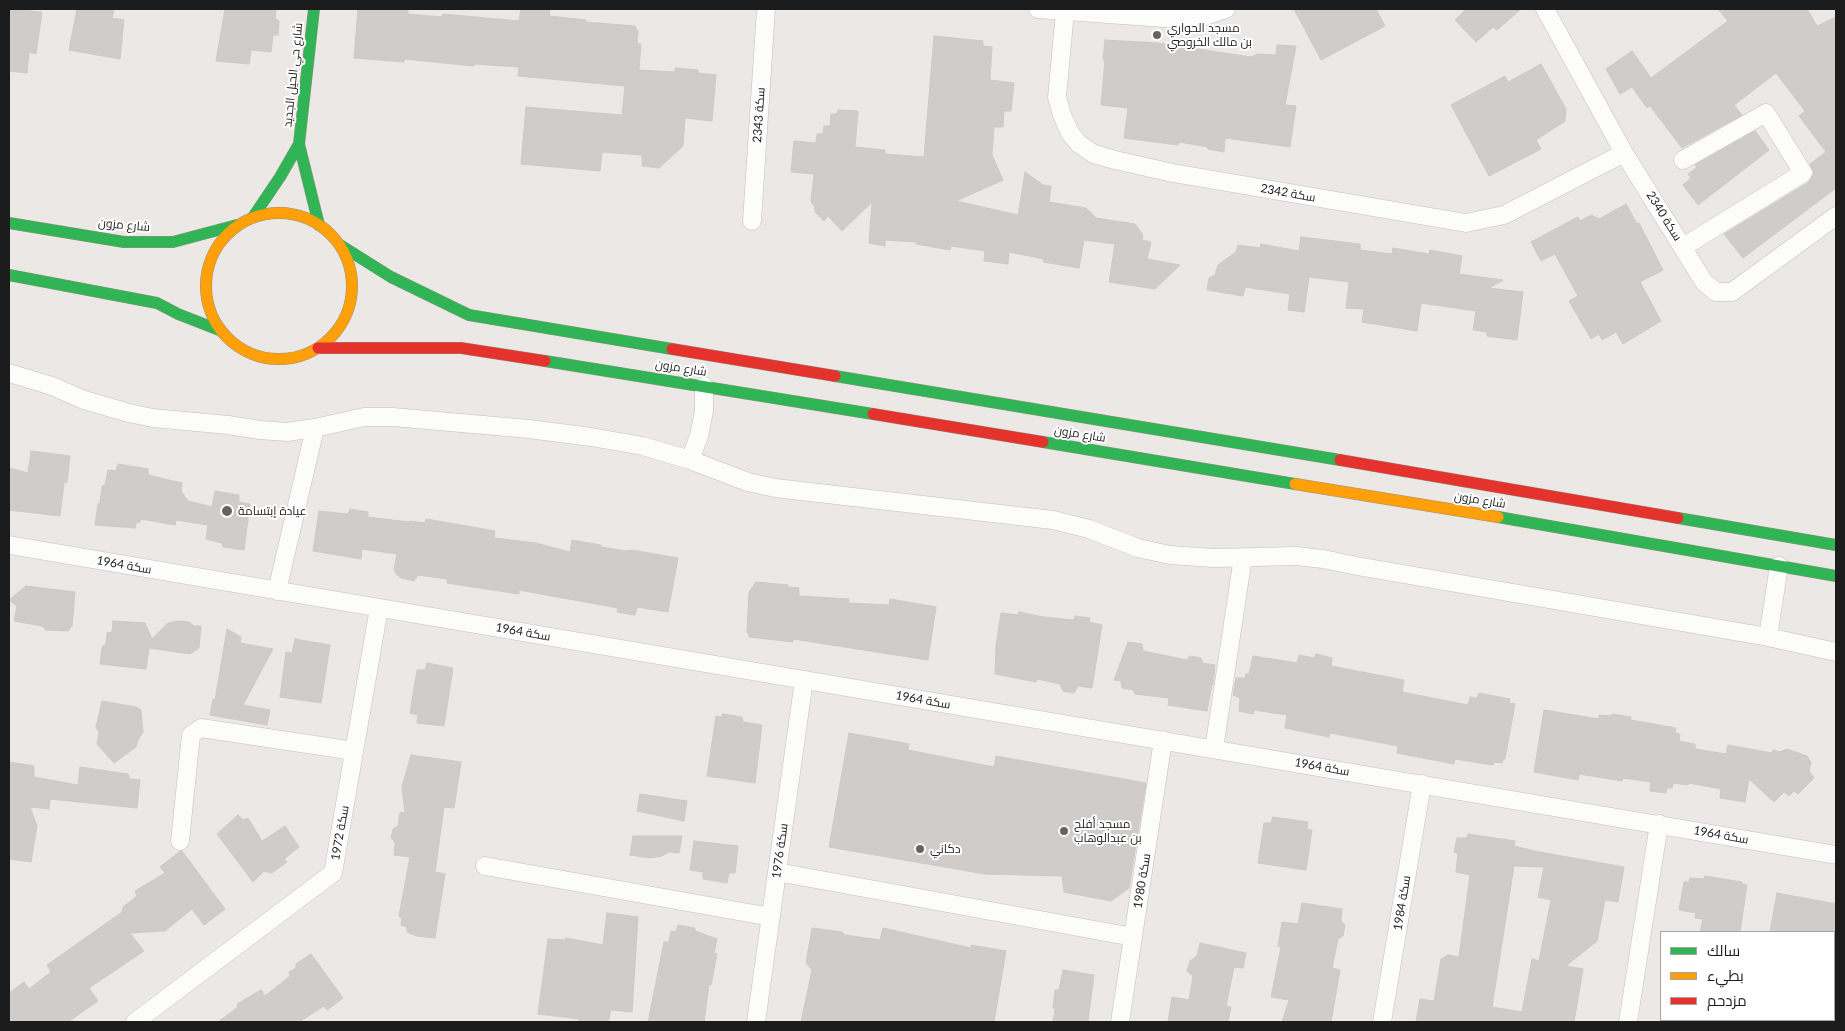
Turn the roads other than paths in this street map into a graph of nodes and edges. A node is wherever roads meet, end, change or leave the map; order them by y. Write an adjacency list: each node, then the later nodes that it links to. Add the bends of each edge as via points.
1 (314, 9): 7 (main road, شارع حي الحيل الجديد)
2 (766, 9): 12 (street, سكة 2343)
3 (1038, 9): 6 (street)
4 (1226, 9): 6 (street, via 1202,17 1178,19)
5 (1545, 9): 8 (street, سكة 2340)
6 (1065, 12): 8 (street, سكة 2342, via 1057,97 1062,115 1070,134 1080,144 1094,154 1115,160 1466,223 1504,215)
7 (299, 144): 11 (main road, شارع حي الحيل الجديد); 15 (main road, شارع حي الحيل الجديد)
8 (1624, 153): 17 (street, سكة 2340)
9 (1683, 160): 17 (street, via 1766,113 1803,173)
10 (1836, 216): 17 (street, سكة 2340, via 1732,292 1716,292 1704,282)
11 (253, 217): 14 (main road); 15 (main road, via 276,212 299,215)
12 (752, 221)
13 (9, 223): 14 (main road, شارع مزون, via 124,242 173,242)
14 (237, 225): 19 (main road, via 219,241 208,262 205,286 208,309)
15 (319, 225): 16 (main road)
16 (340, 245): 20 (main road, via 350,267 352,290 347,313 335,333); 26 (main road, شارع مزون, via 391,277 470,316)
17 (1683, 246)
18 (9, 275): 19 (main road, via 157,302)
19 (219, 330): 20 (main road, via 235,345 254,355 276,359 298,357)
20 (318, 348): 22 (main road, شارع مزون, via 461,348)
21 (9, 373): 23 (street, via 106,408 153,418 287,432)
22 (704, 386): 24 (street, via 699,436); 28 (main road, شارع مزون)
23 (314, 428): 24 (street, via 364,417 393,417 591,437 643,446); 30 (street)
24 (690, 460): 27 (street, via 748,482 775,488 1053,520 1154,552)
25 (9, 545): 30 (street, سكة 1964)
26 (1836, 545)
27 (1242, 558): 32 (street, via 1323,559); 36 (street)
28 (1779, 566): 29 (main road, شارع مزون); 32 (street)
29 (1836, 576)
30 (277, 591): 31 (street, سكة 1964)
31 (379, 608): 34 (street, سكة 1964); 37 (street, سكة 1972)
32 (1768, 637): 33 (street)
33 (1836, 652)
34 (804, 680): 35 (street, سكة 1964); 43 (street, سكة 1976)
35 (1163, 740): 36 (street, سكة 1964); 45 (street, سكة 1980)
36 (1214, 749): 38 (street, سكة 1964)
37 (354, 751): 40 (street, via 201,728 191,735); 46 (street, سكة 1972, via 334,873)
38 (1422, 784): 39 (street, سكة 1964); 49 (street, سكة 1984)
39 (1659, 824): 41 (street, سكة 1964); 50 (street)
40 (180, 842)
41 (1836, 855)
42 (485, 866): 44 (street)
43 (777, 872): 44 (street, سكة 1976); 45 (street)
44 (771, 917): 47 (street, سكة 1976)
45 (1133, 937): 48 (street, سكة 1980)
46 (135, 1022)
47 (756, 1022)
48 (1120, 1022)
49 (1382, 1022)
50 (1628, 1022)

